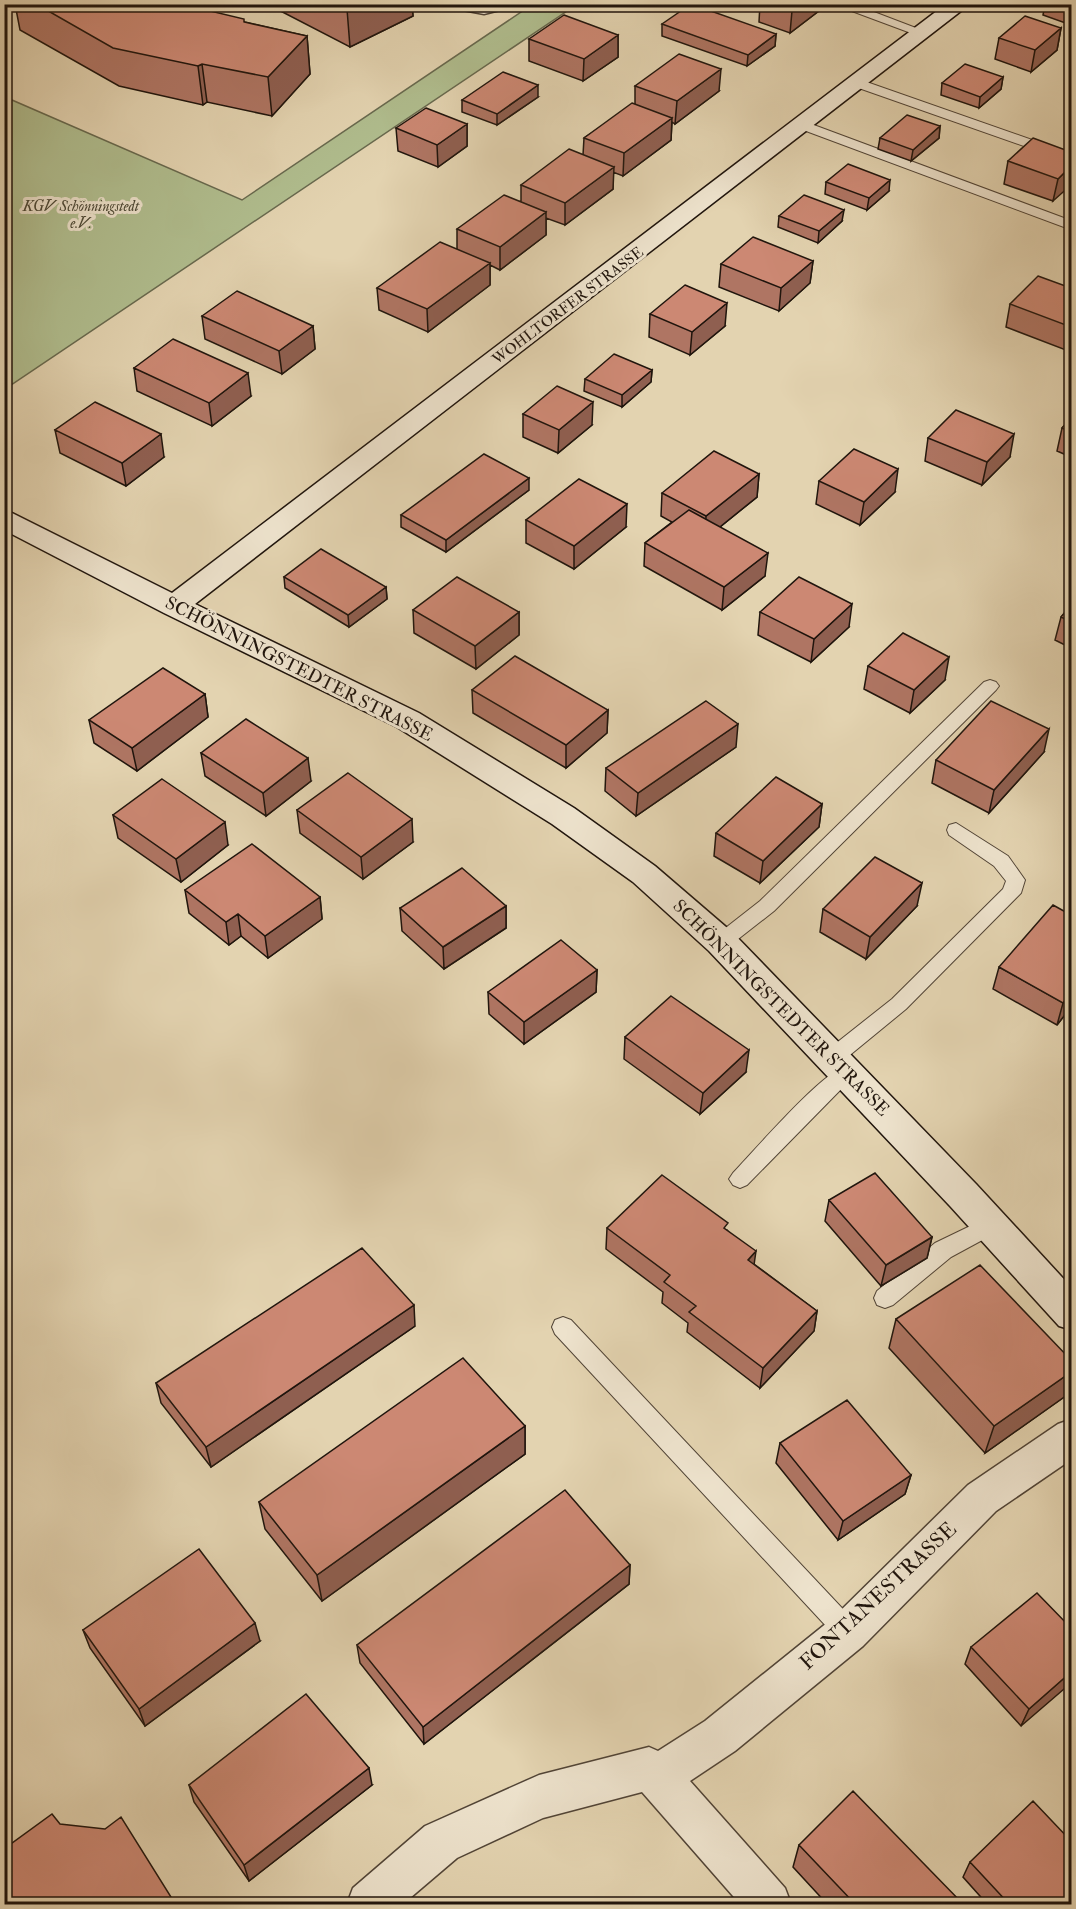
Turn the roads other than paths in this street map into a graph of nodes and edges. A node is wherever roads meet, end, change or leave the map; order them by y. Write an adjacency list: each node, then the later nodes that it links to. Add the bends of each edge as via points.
1 (459, 4): 2 (street, via 484,8)
2 (501, 4)
3 (839, 4): 5 (lane)
4 (960, 4): 5 (street, WOHLTORFER STRASSE)
5 (923, 33): 6 (street, WOHLTORFER STRASSE)
6 (858, 83): 7 (street, WOHLTORFER STRASSE); 8 (lane)
7 (803, 125): 9 (lane); 11 (street, WOHLTORFER STRASSE)
8 (1071, 159)
9 (1071, 226)
10 (4, 518): 11 (street, SCHÖNNINGSTEDTER STRASSE)
11 (174, 606): 14 (street, SCHÖNNINGSTEDTER STRASSE, via 408,720 563,816 644,874)
12 (990, 686): 14 (lane, via 767,906)
13 (956, 830): 15 (lane, via 1001,861 1016,880 1011,893)
14 (722, 942): 15 (street, SCHÖNNINGSTEDTER STRASSE)
15 (839, 1065): 16 (lane, via 820,1096); 17 (street, SCHÖNNINGSTEDTER STRASSE)
16 (740, 1179)
17 (991, 1225): 18 (lane, via 944,1250); 19 (street, SCHÖNNINGSTEDTER STRASSE)
18 (885, 1298)
19 (1071, 1314)
20 (562, 1327): 22 (lane)
21 (1071, 1437): 22 (street, FONTANESTRASSE, via 982,1498)
22 (848, 1632): 23 (street, FONTANESTRASSE, via 720,1736)
23 (657, 1777): 24 (street, via 649,1769 539,1797 441,1842); 25 (street)
24 (369, 1905)
25 (769, 1905)

